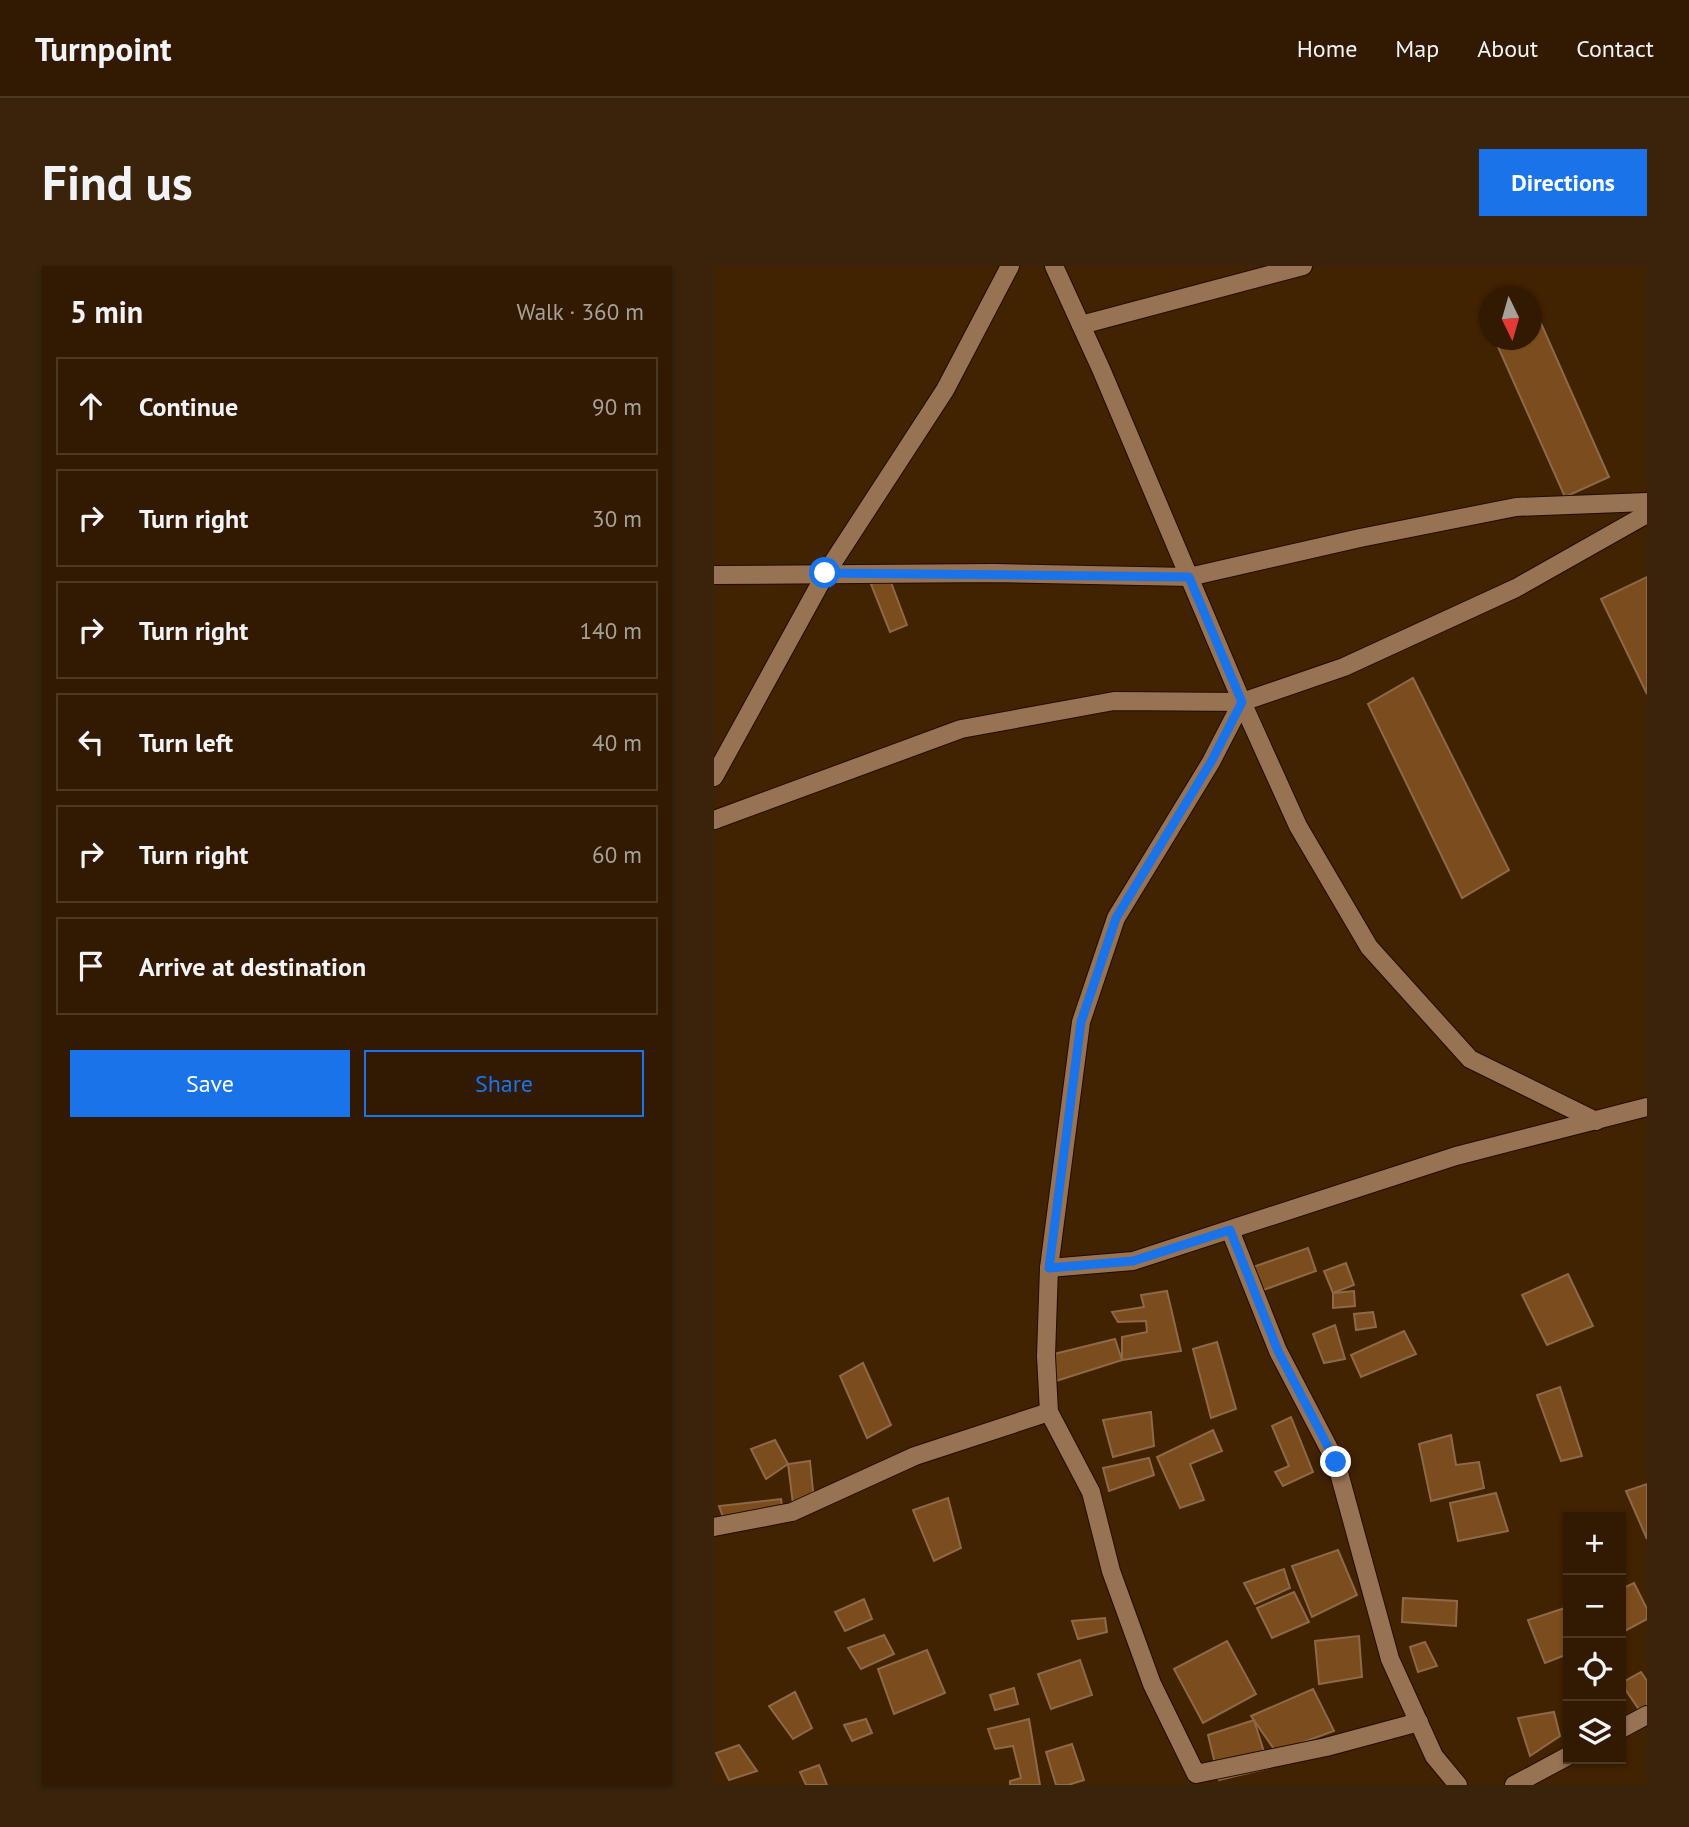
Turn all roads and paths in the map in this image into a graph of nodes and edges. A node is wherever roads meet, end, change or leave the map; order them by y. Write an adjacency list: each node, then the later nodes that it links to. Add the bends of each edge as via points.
1 (1010, 266): 7 (street, via 945,390)
2 (1054, 266): 4 (street)
3 (1303, 266): 4 (street)
4 (1081, 325): 9 (street)
5 (1647, 502): 9 (street, via 1516,507)
6 (1647, 514): 10 (street, via 1516,588 1344,667)
7 (825, 573): 8 (street); 9 (street); 11 (street)
8 (714, 575)
9 (1189, 577): 10 (street)
10 (1242, 702): 12 (street, via 1114,701 961,729); 14 (street, via 1298,826 1369,947 1470,1059); 16 (street, via 1116,918 1081,1022)
11 (714, 777)
12 (714, 820)
13 (1647, 1107): 14 (street)
14 (1596, 1121): 15 (street, via 1456,1156)
15 (1230, 1230): 16 (street, via 1133,1261); 20 (street, via 1278,1351 1336,1462 1390,1659)
16 (1049, 1268): 17 (street, via 1045,1356)
17 (1049, 1412): 18 (street, via 915,1456 792,1512); 20 (street, via 1091,1492 1111,1571 1152,1684 1196,1774)
18 (714, 1527)
19 (1647, 1715): 21 (street)
20 (1419, 1722): 23 (street, via 1434,1756)
21 (1626, 1726)
22 (1563, 1759): 24 (street)
23 (1458, 1785)
24 (1514, 1785)

